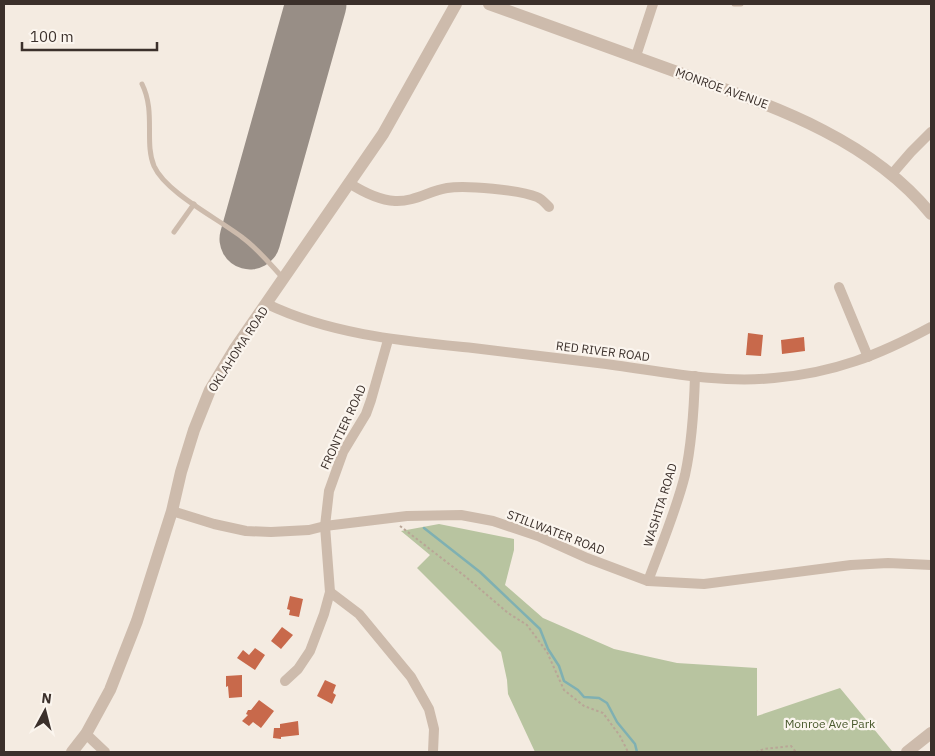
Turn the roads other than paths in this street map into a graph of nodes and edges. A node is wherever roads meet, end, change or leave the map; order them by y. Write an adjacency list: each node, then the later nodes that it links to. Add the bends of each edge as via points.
1 (456, 4): 10 (street, OKLAHOMA ROAD, via 383,134)
2 (489, 4): 6 (street, MONROE AVENUE)
3 (653, 4): 6 (street)
4 (734, 4): 5 (lane)
5 (741, 4)
6 (636, 56): 9 (street, MONROE AVENUE, via 787,113 856,148)
7 (142, 84): 11 (lane, via 150,107 154,166 168,185)
8 (931, 132): 9 (street)
9 (892, 174): 13 (street, MONROE AVENUE)
10 (349, 184): 12 (street, via 365,194 394,201 463,187 516,192 538,198); 15 (street, OKLAHOMA ROAD)
11 (194, 204): 14 (lane); 15 (lane, via 259,251)
12 (550, 207)
13 (931, 214)
14 (174, 232)
15 (284, 278): 17 (street, OKLAHOMA ROAD)
16 (839, 287): 20 (street)
17 (267, 304): 19 (street, RED RIVER ROAD, via 285,313); 22 (street, OKLAHOMA ROAD, via 210,390 194,430)
18 (931, 327): 20 (street, RED RIVER ROAD)
19 (388, 340): 21 (street, RED RIVER ROAD); 23 (street, FRONTIER ROAD, via 366,414 336,469 329,491)
20 (868, 357): 21 (street, RED RIVER ROAD, via 838,368 773,379)
21 (695, 376): 25 (street, WASHITA ROAD, via 685,476)
22 (172, 511): 23 (street, STILLWATER ROAD, via 246,531 309,530); 29 (street, OKLAHOMA ROAD, via 137,621 110,690)
23 (325, 526): 25 (street, STILLWATER ROAD, via 435,514 461,515 493,521 538,536); 26 (street, FRONTIER ROAD)
24 (931, 565): 25 (street, STILLWATER ROAD, via 851,565 704,584)
25 (648, 581)
26 (330, 592): 27 (street, via 310,651); 32 (street, via 359,614 411,677 428,709 434,729)
27 (285, 681)
28 (931, 733): 33 (street)
29 (86, 734): 30 (street, OKLAHOMA ROAD); 31 (street)
30 (72, 752)
31 (105, 752)
32 (433, 752)
33 (907, 752)

